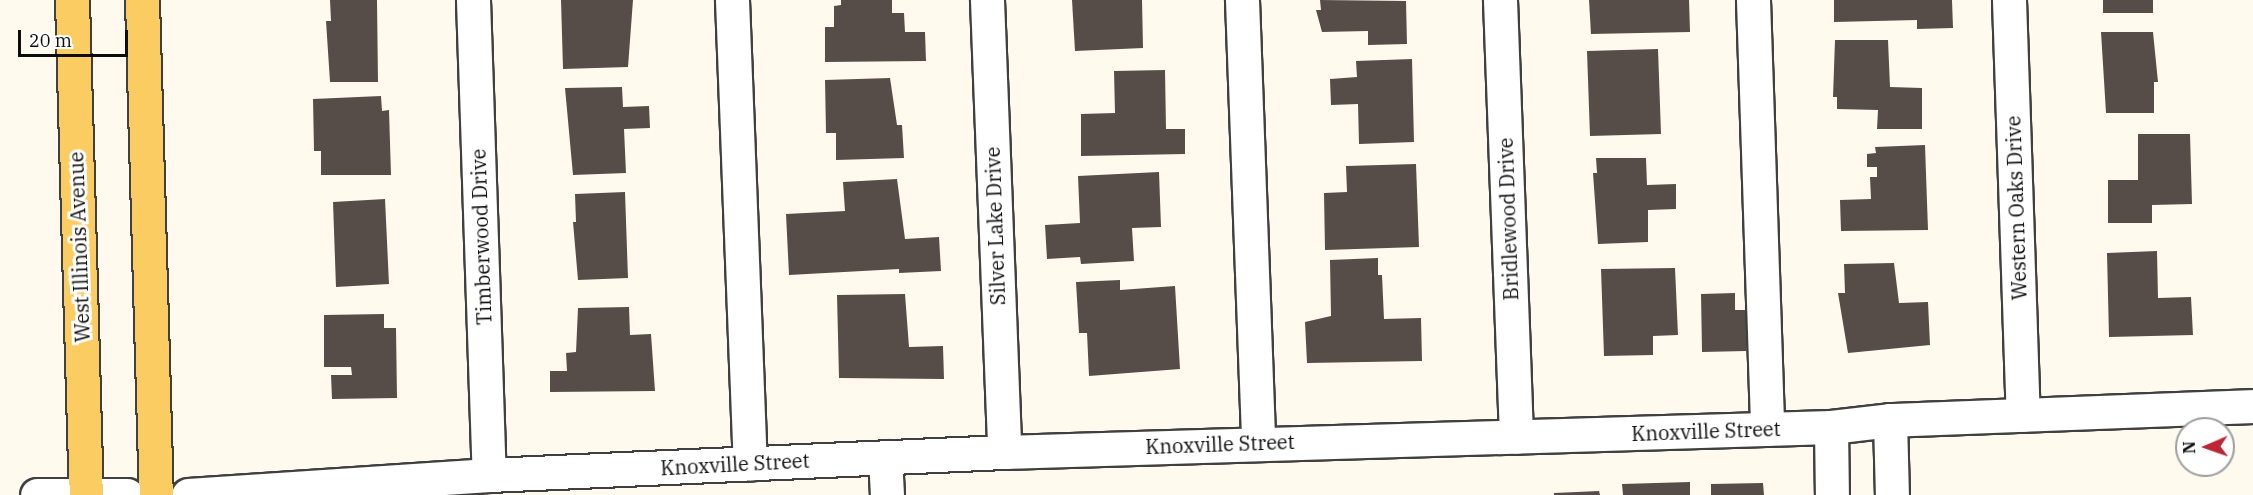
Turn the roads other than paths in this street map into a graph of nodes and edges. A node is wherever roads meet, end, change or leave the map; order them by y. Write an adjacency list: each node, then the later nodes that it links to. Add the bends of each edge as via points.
1 (72, 0): 22 (main road, West Illinois Avenue)
2 (142, 0): 25 (main road)
3 (473, 0): 20 (street, Timberwood Drive)
4 (732, 0): 19 (street)
5 (987, 0): 17 (street, Silver Lake Drive)
6 (1242, 0): 16 (street)
7 (1500, 0): 15 (street, Bridlewood Drive)
8 (1753, 0): 14 (street)
9 (2009, 0): 11 (street, Western Oaks Drive)
10 (2253, 406): 11 (street, Knoxville Street)
11 (2023, 416): 12 (street, Knoxville Street)
12 (1890, 420): 13 (street, Knoxville Street); 29 (street)
13 (1831, 427): 14 (street, Knoxville Street); 28 (street)
14 (1767, 429): 15 (street, Knoxville Street)
15 (1516, 437): 16 (street, Knoxville Street)
16 (1258, 443): 17 (street, Knoxville Street)
17 (1004, 452): 18 (street, Knoxville Street)
18 (885, 457): 19 (street, Knoxville Street); 27 (street)
19 (750, 464): 21 (street, Knoxville Street)
20 (489, 475): 21 (street, Knoxville Street); 26 (street, Knoxville Street)
21 (572, 483)
22 (86, 494): 23 (street); 24 (street)
23 (37, 495)
24 (127, 495)
25 (156, 495)
26 (188, 495)
27 (886, 495)
28 (1832, 495)
29 (1892, 495)

